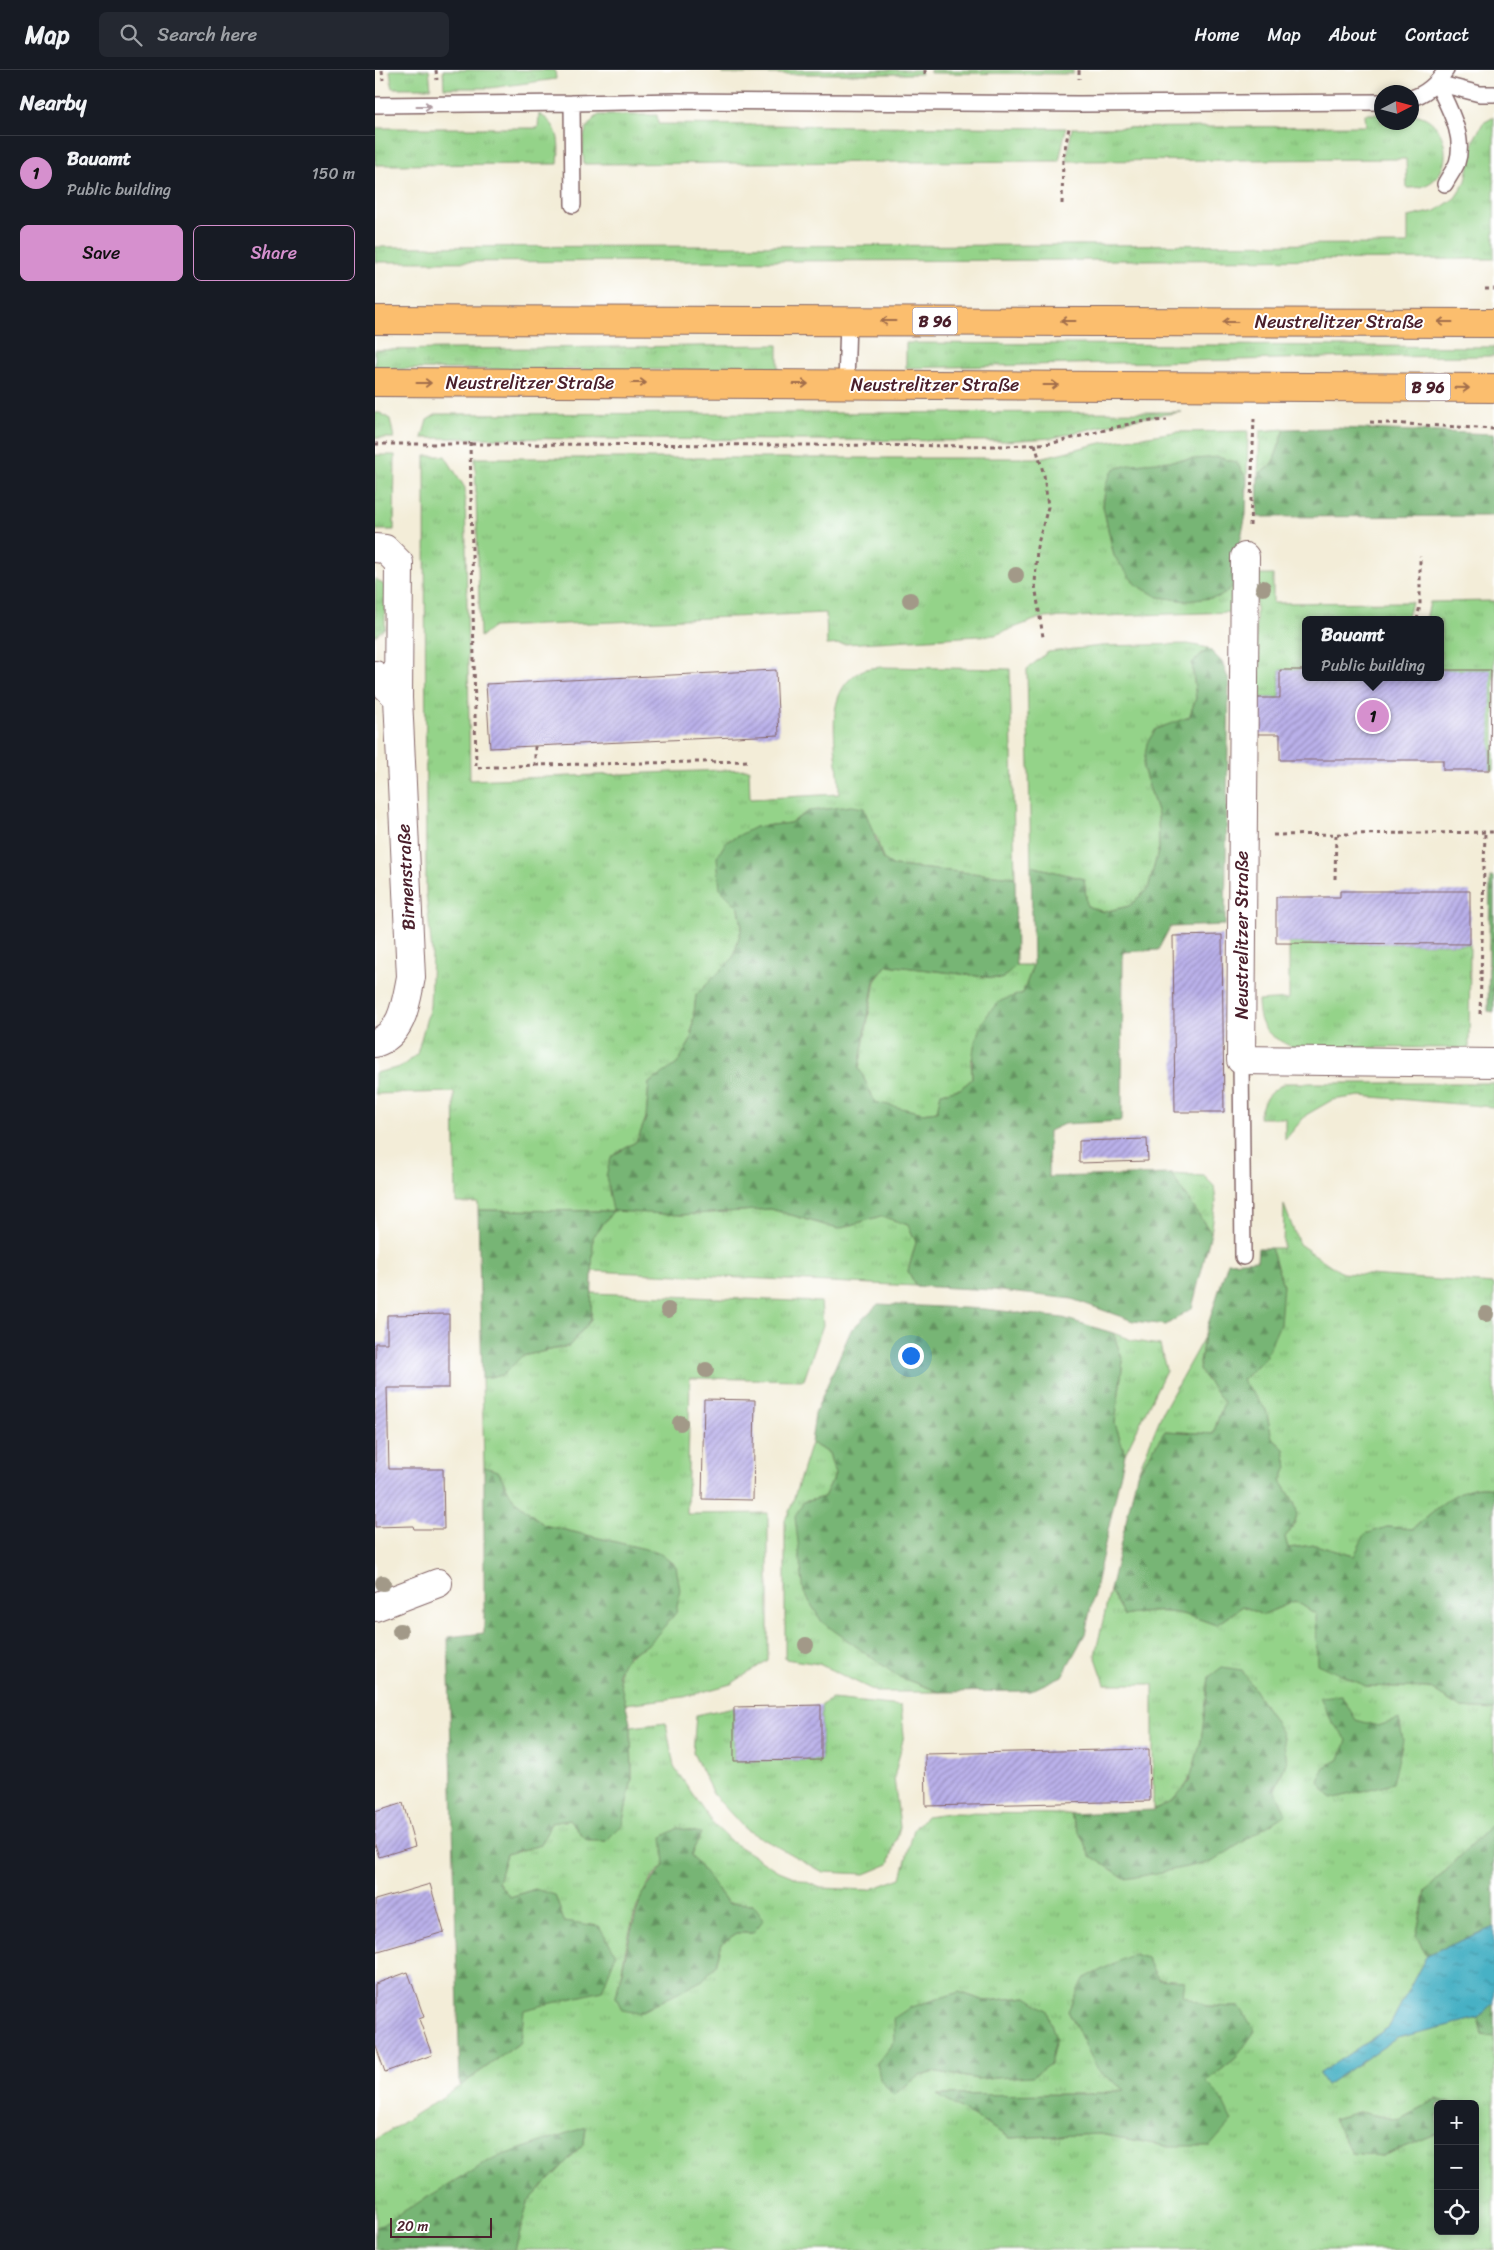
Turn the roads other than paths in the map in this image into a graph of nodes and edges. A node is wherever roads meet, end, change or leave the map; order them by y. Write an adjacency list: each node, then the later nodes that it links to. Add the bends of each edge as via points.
1 (1446, 70): 2 (lane)
2 (1437, 83): 3 (lane, via 1480,94); 4 (lane); 8 (lane, via 1459,139 1457,163)
3 (1494, 94)
4 (1419, 95)
5 (1374, 102): 6 (lane)
6 (572, 103): 7 (lane, one-way to 6); 9 (lane)
7 (375, 105)
8 (1445, 184)
9 (573, 206)
10 (375, 320): 11 (main road, Neustrelitzer Straße / B 96)
11 (848, 321): 12 (main road, Neustrelitzer Straße / B 96, one-way to 11); 14 (lane)
12 (1494, 322)
13 (375, 382): 14 (main road, Neustrelitzer Straße / B 96, one-way to 14)
14 (846, 384): 15 (main road, Neustrelitzer Straße / B 96, one-way to 15)
15 (1494, 388)
16 (375, 548): 19 (street, Birnenstraße, via 385,549 399,563)
17 (1245, 557): 21 (street, Neustrelitzer Straße)
18 (375, 675): 19 (street)
19 (398, 698): 20 (street, Birnenstraße, via 411,977 397,1028)
20 (375, 1043)
21 (1241, 1060): 22 (street); 23 (lane)
22 (1494, 1063)
23 (1243, 1257)
24 (438, 1583): 25 (street)
25 (375, 1608)

